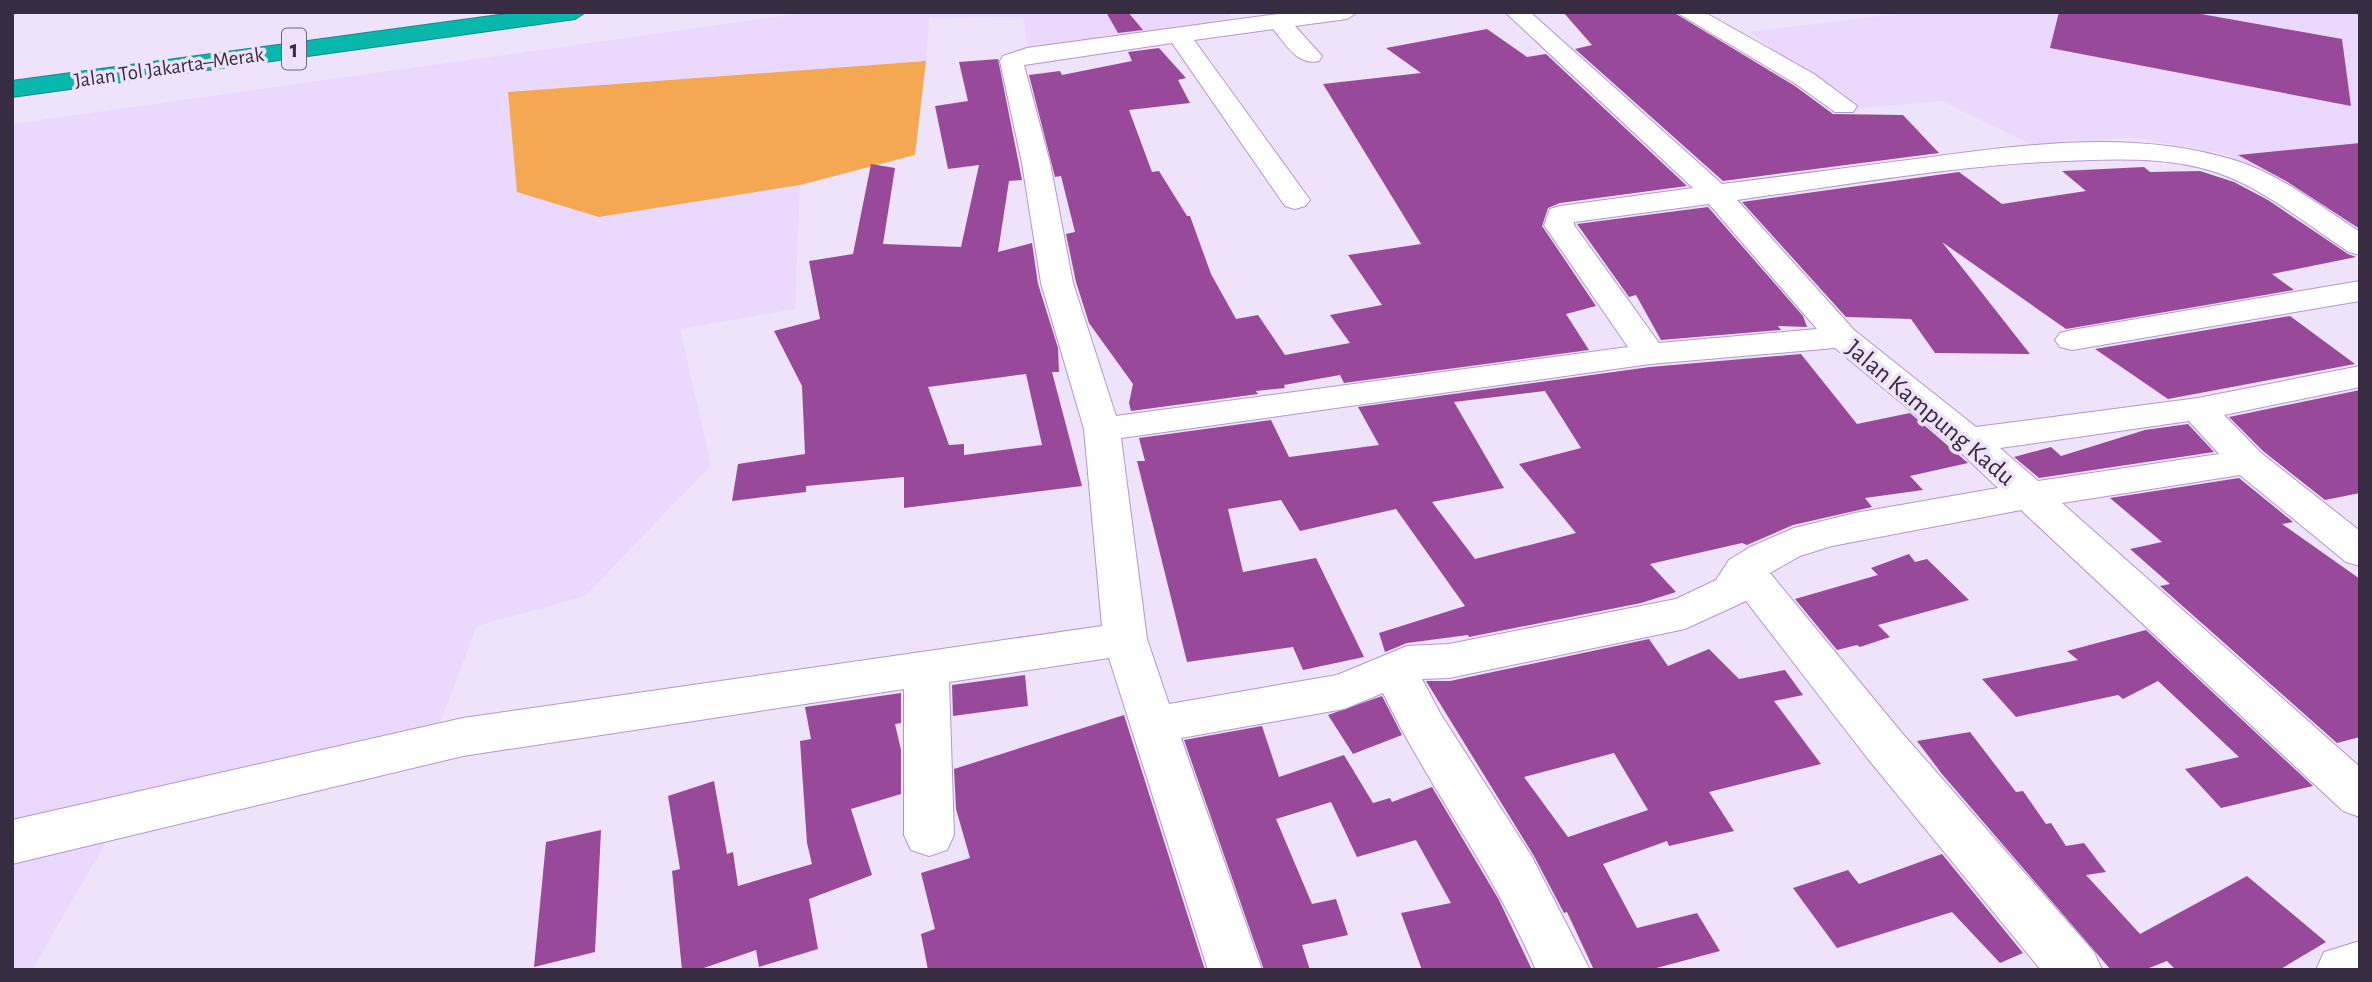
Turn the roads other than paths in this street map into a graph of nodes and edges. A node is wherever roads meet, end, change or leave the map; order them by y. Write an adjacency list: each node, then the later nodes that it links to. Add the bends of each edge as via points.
1 (410, 12): 9 (highway, Jalan Tol Jakarta–Merak / 1)
2 (575, 12): 10 (highway, Jalan Tol Jakarta–Merak / 1)
3 (1347, 12): 6 (street)
4 (1516, 12): 12 (street, Jalan Kampung Kadu)
5 (1687, 12): 11 (street)
6 (1279, 22): 7 (street); 8 (street)
7 (1179, 36): 13 (street); 21 (street, via 1027,55 1013,61 1057,283)
8 (1310, 55)
9 (12, 66)
10 (12, 89)
11 (1844, 106)
12 (1717, 195): 14 (street, via 2005,155 2123,150 2186,156 2228,167 2263,182); 16 (street, Jalan Kampung Kadu); 18 (street, via 1566,212 1558,217 1559,225)
13 (1295, 200)
14 (2360, 246)
15 (2358, 294): 17 (street)
16 (1842, 337): 18 (street); 22 (street, Jalan Kampung Kadu)
17 (2072, 340)
18 (1650, 354): 21 (street)
19 (2360, 376): 20 (street)
20 (2198, 409): 22 (street); 23 (street)
21 (1102, 429): 27 (street)
22 (1969, 440): 24 (street, Jalan Kampung Kadu)
23 (2248, 462): 24 (street); 25 (street)
24 (2027, 494): 26 (street, via 1827,533 1775,549); 31 (street, Jalan Kampung Kadu)
25 (2360, 552)
26 (1744, 570): 29 (street, via 1731,591 1685,613); 37 (street, via 1885,746)
27 (1125, 639): 28 (street); 30 (street)
28 (926, 668): 32 (street); 33 (street, via 463,737)
29 (1395, 668): 30 (street, via 1344,691); 36 (street, via 1411,709 1483,819)
30 (1152, 725): 35 (street)
31 (2360, 797)
32 (929, 835)
33 (12, 842)
34 (2360, 965): 38 (street)
35 (1235, 970)
36 (1563, 970)
37 (2075, 970)
38 (2343, 970)

